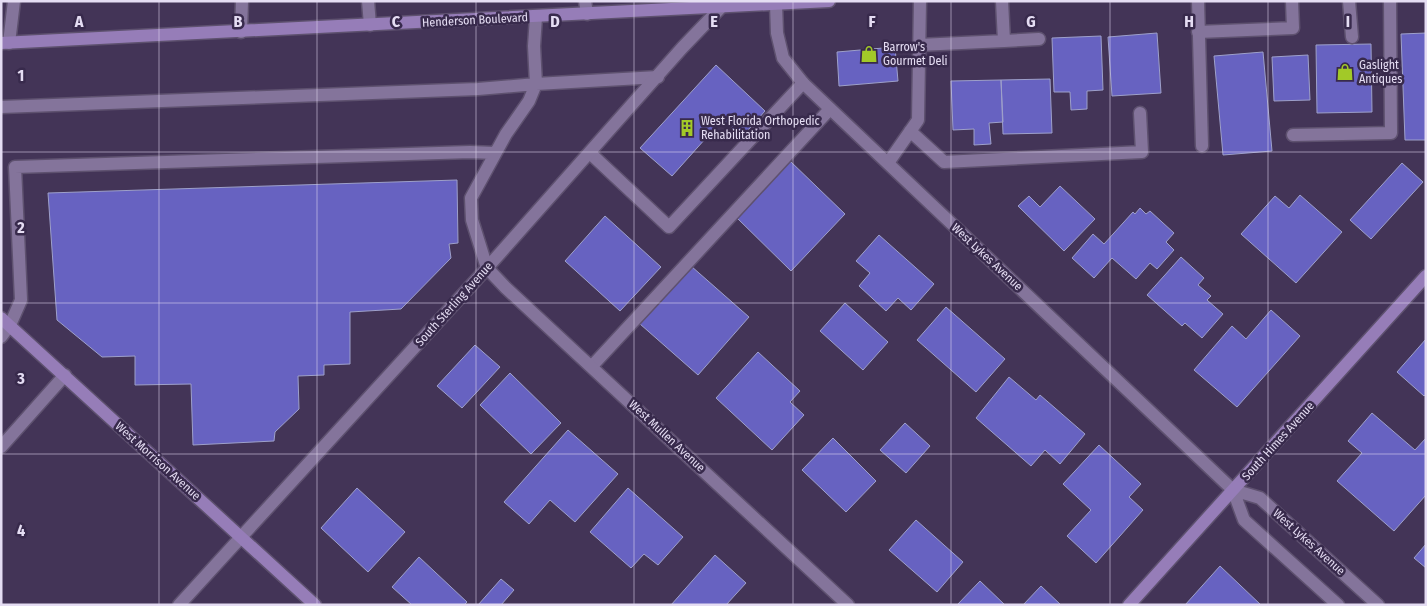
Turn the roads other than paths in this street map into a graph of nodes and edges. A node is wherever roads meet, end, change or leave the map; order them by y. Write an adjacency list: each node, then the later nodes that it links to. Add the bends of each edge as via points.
1 (14, 1): 23 (street)
2 (242, 1): 18 (street)
3 (368, 1): 17 (street)
4 (585, 1): 15 (street)
5 (828, 1): 13 (street, Henderson Boulevard)
6 (920, 1): 24 (street)
7 (1002, 1): 22 (street)
8 (1198, 1): 19 (street)
9 (1292, 1): 19 (street, via 1293,28)
10 (1349, 1): 20 (street)
11 (1390, 1): 32 (street, via 1391,133)
12 (724, 4): 13 (street, Henderson Boulevard); 14 (street, Henderson Boulevard); 25 (street, South Sterling Avenue)
13 (776, 4): 26 (street, West Lykes Avenue, via 777,33 783,58)
14 (667, 5): 15 (street, Henderson Boulevard)
15 (587, 14): 16 (street, Henderson Boulevard)
16 (536, 17): 17 (street, Henderson Boulevard); 27 (street)
17 (370, 25): 18 (street, Henderson Boulevard)
18 (242, 32): 23 (street, Henderson Boulevard)
19 (1198, 32): 33 (street)
20 (1352, 37)
21 (1039, 40): 22 (street)
22 (1004, 41): 24 (street)
23 (5, 43)
24 (919, 45): 31 (street, via 918,120)
25 (658, 77): 27 (street); 35 (street, South Sterling Avenue)
26 (803, 83): 29 (street, West Lykes Avenue); 35 (street, via 669,227)
27 (536, 84): 28 (street, via 478,89); 34 (street, via 529,101)
28 (1, 107)
29 (830, 109): 36 (street, West Lykes Avenue); 43 (street)
30 (1140, 113): 31 (street, via 1142,152 944,162)
31 (910, 130): 36 (street)
32 (1293, 135)
33 (1202, 146)
34 (494, 153): 37 (street); 39 (street, via 471,198 472,220)
35 (590, 153): 39 (street, South Sterling Avenue)
36 (888, 163): 46 (street, West Lykes Avenue)
37 (15, 167): 38 (street); 41 (street, via 21,300)
38 (1, 168)
39 (487, 268): 43 (street, West Mullen Avenue); 47 (street, South Sterling Avenue)
40 (1426, 276): 46 (street, South Himes Avenue)
41 (6, 321): 42 (street); 44 (street, West Morrison Avenue)
42 (1, 337)
43 (592, 366): 50 (street, West Mullen Avenue)
44 (64, 375): 45 (street); 47 (street, West Morrison Avenue)
45 (1, 447)
46 (1233, 490): 51 (street, South Himes Avenue); 52 (street, West Lykes Avenue, via 1244,520); 53 (street, West Lykes Avenue, via 1260,498)
47 (241, 537): 48 (street, South Sterling Avenue); 49 (street, West Morrison Avenue)
48 (179, 605)
49 (315, 605)
50 (848, 605)
51 (1129, 605)
52 (1338, 605)
53 (1378, 605)

